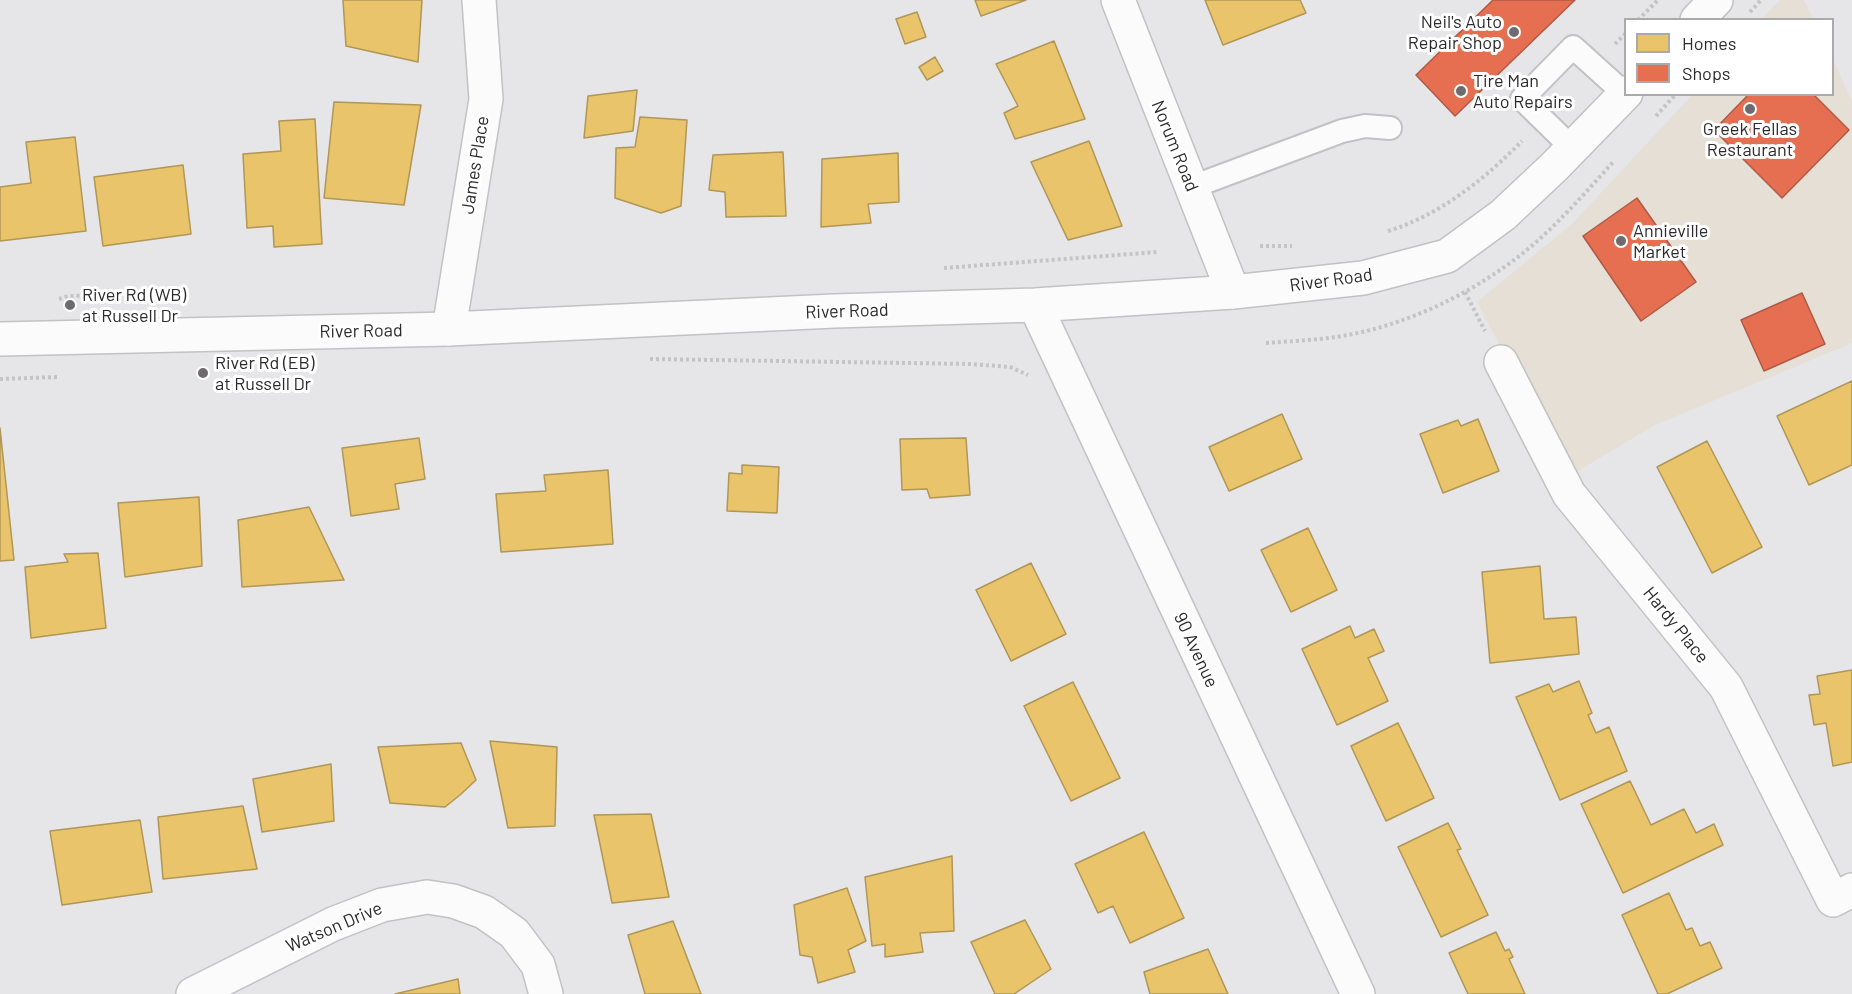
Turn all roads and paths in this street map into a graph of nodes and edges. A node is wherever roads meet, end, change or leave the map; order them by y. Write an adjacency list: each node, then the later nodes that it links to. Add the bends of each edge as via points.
1 (479, 0): 21 (street, James Place, via 486,99)
2 (1118, 0): 14 (street, Norum Road)
3 (1658, 0): 5 (path)
4 (1716, 0): 6 (street)
5 (1640, 18)
6 (1699, 18)
7 (1624, 35): 8 (path)
8 (1595, 65): 9 (lane); 11 (lane, via 1573,47 1522,99)
9 (1624, 92)
10 (1624, 94): 13 (street, River Road)
11 (1543, 119): 13 (lane); 15 (path, via 1455,199 1405,226)
12 (1390, 128): 14 (lane, via 1365,126 1342,131)
13 (1572, 148): 18 (street, River Road, via 1503,215)
14 (1192, 187): 19 (street, Norum Road)
15 (1384, 232)
16 (1260, 246): 17 (path)
17 (1296, 246)
18 (1447, 256): 19 (street, River Road, via 1363,278); 23 (path)
19 (1233, 292): 20 (street, River Road)
20 (1035, 305): 21 (street, River Road); 27 (street, 90 Avenue)
21 (449, 328): 22 (street, River Road)
22 (0, 339)
23 (1501, 362): 24 (street, Hardy Place, via 1569,494 1726,687)
24 (1842, 895)
25 (193, 994): 26 (street, Watson Drive, via 333,924 382,905 428,897 484,912 514,933 538,965)
26 (546, 994)
27 (1358, 994)

